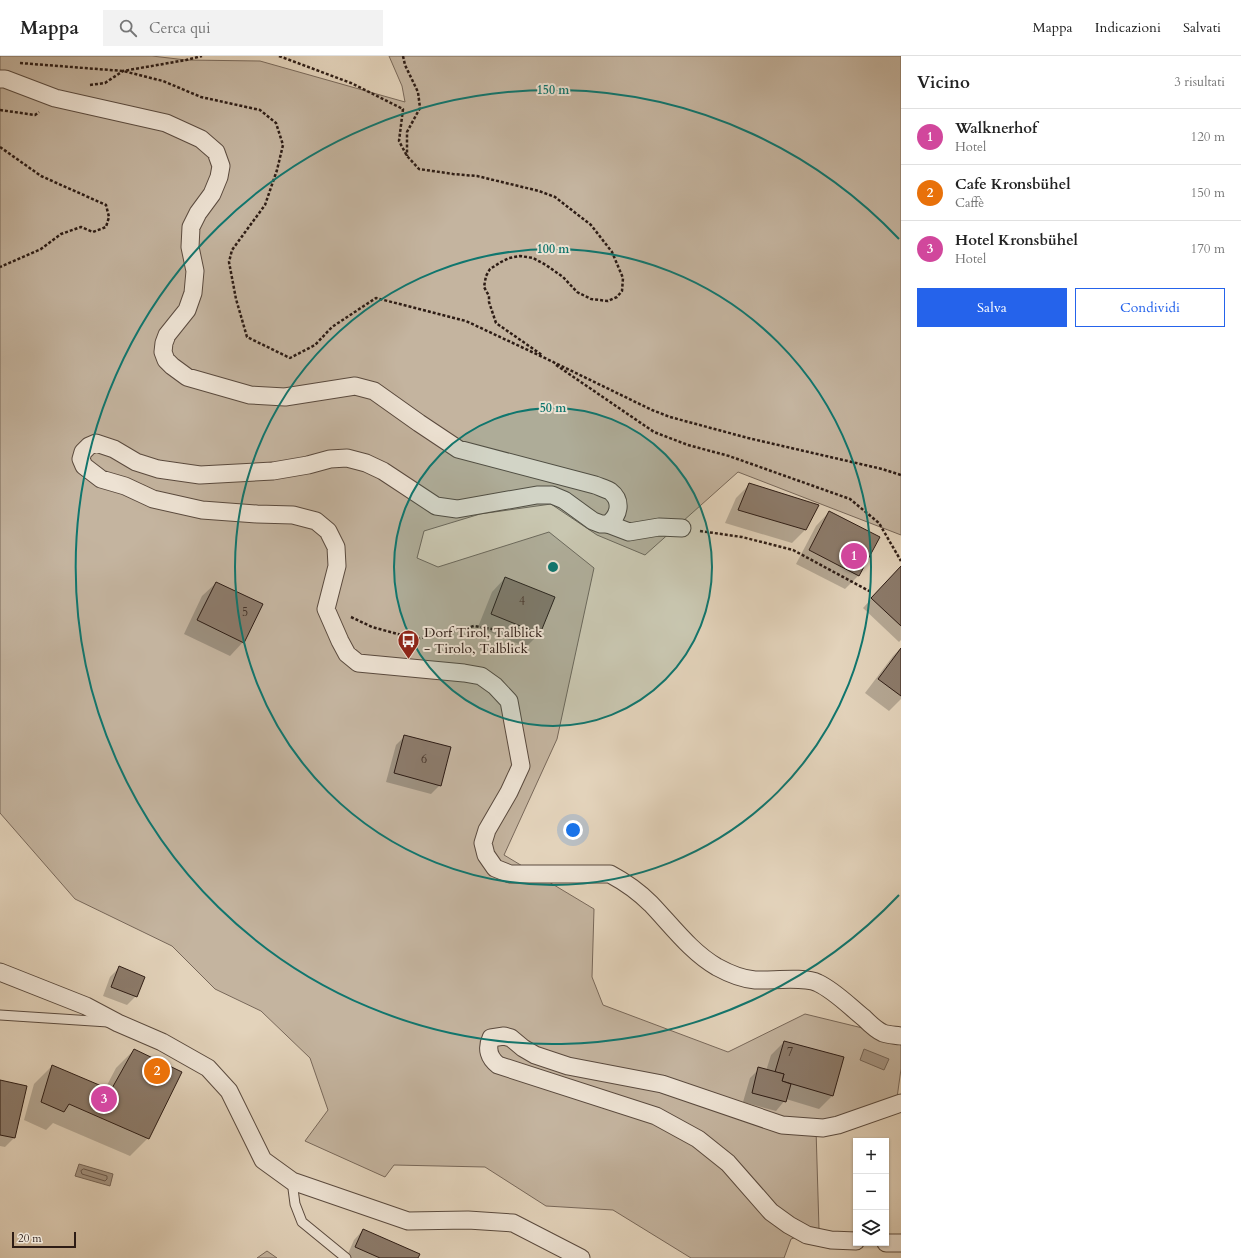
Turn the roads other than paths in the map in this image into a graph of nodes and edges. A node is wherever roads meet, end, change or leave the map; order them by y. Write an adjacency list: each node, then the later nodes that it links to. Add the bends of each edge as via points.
1 (0, 79): 2 (street, via 55,98 166,123 201,140 216,152 221,166 219,177 212,194 190,227 190,247 195,271 193,294 187,310 167,335 164,343 166,360 172,366 188,377 250,395 285,397 355,386 374,391 458,449 610,491 618,500 619,509)
2 (608, 524): 3 (street, via 629,532 659,527); 7 (street, via 593,521 564,500 552,495 537,495 457,509 436,506 384,471 347,458 273,471 200,475 158,469 136,462 96,443 83,452 81,459 84,466 101,479 125,486 153,499 202,510 293,515 316,522 328,531 336,547 337,566 326,609 347,654 358,663 481,676 495,686 509,701 521,766 487,830 483,843 486,855 496,868 510,874 610,874 624,881 650,903 681,937 717,967 752,980 817,982 839,997 874,1028 883,1033)
3 (682, 528)
4 (0, 972): 6 (street, via 86,1006)
5 (0, 1015): 6 (lane)
6 (118, 1023): 9 (street, via 162,1042 208,1068 229,1091 263,1160)
7 (901, 1036)
8 (901, 1103): 10 (street, via 823,1128 782,1125 662,1084 568,1066 535,1055 504,1036 491,1038 488,1044 491,1060 498,1065 656,1116 698,1139 728,1162 771,1212 807,1235)
9 (292, 1181): 13 (lane, via 295,1204 302,1222); 14 (street, via 408,1221 468,1220 513,1223)
10 (853, 1241)
11 (889, 1243): 12 (street)
12 (901, 1244)
13 (346, 1258)
14 (581, 1258)

